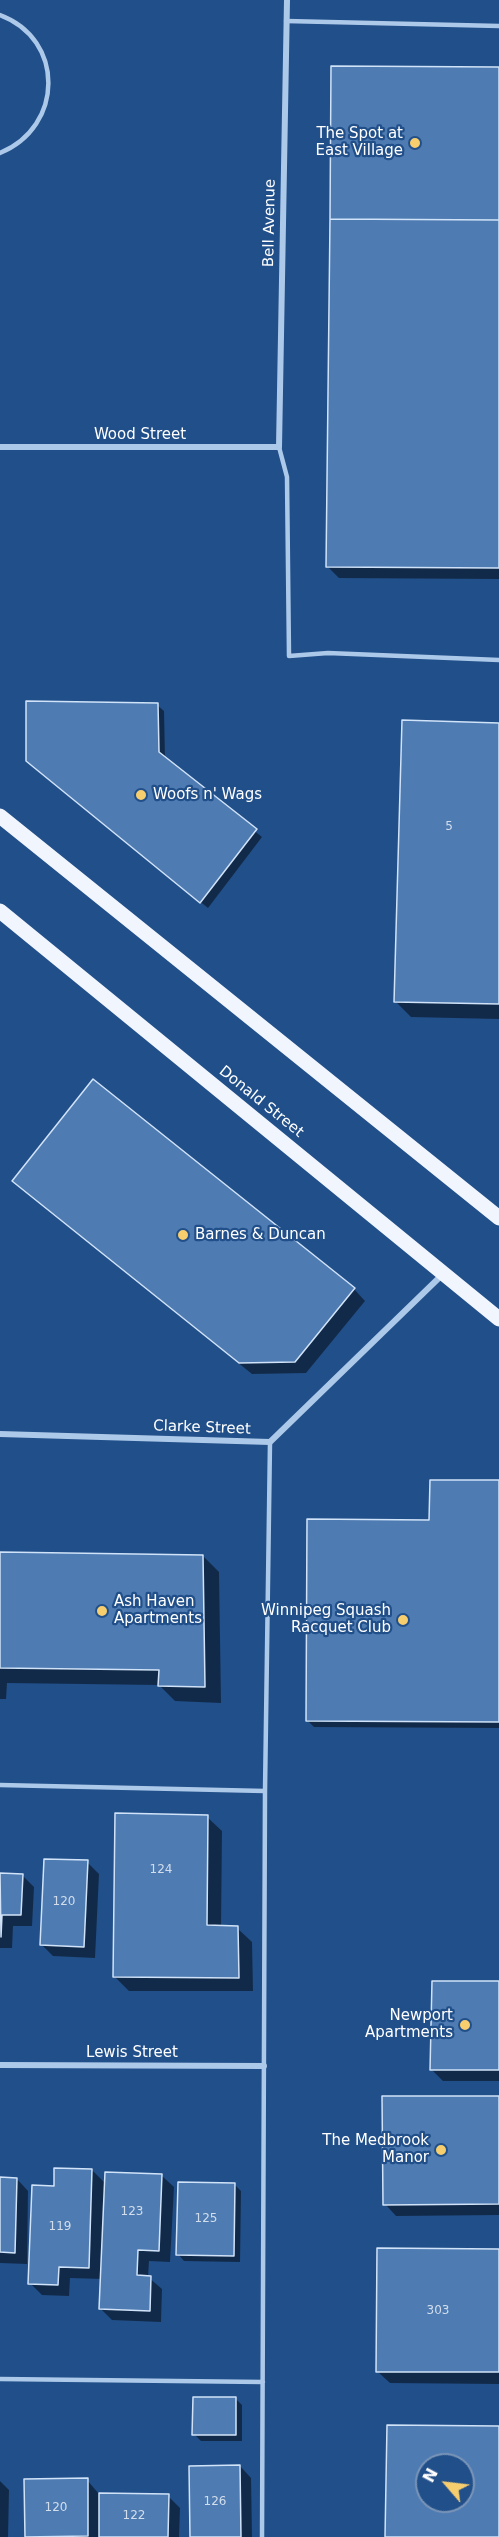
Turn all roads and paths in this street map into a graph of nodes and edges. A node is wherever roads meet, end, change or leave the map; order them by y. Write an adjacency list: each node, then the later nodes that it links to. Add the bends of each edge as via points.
1 (286, 0): 3 (street, Bell Avenue)
2 (0, 15): 5 (lane, via 24,29 40,48 48,97 41,118 29,135)
3 (286, 21): 4 (lane); 7 (street, Bell Avenue)
4 (499, 26)
5 (0, 153)
6 (0, 447): 7 (street, Wood Street)
7 (279, 447): 8 (lane, via 287,477 289,656 328,653)
8 (499, 660)
9 (0, 816): 11 (main road)
10 (0, 911): 12 (main road, Donald Street)
11 (499, 1218)
12 (442, 1274): 13 (main road, Donald Street); 15 (street, Clarke Street)
13 (499, 1319)
14 (0, 1434): 15 (street, Clarke Street)
15 (270, 1442): 17 (lane)
16 (0, 1785): 17 (lane)
17 (265, 1791): 19 (lane)
18 (0, 2065): 19 (street, Lewis Street)
19 (264, 2066): 21 (lane)
20 (0, 2379): 21 (lane)
21 (263, 2382): 22 (lane)
22 (262, 2537)

